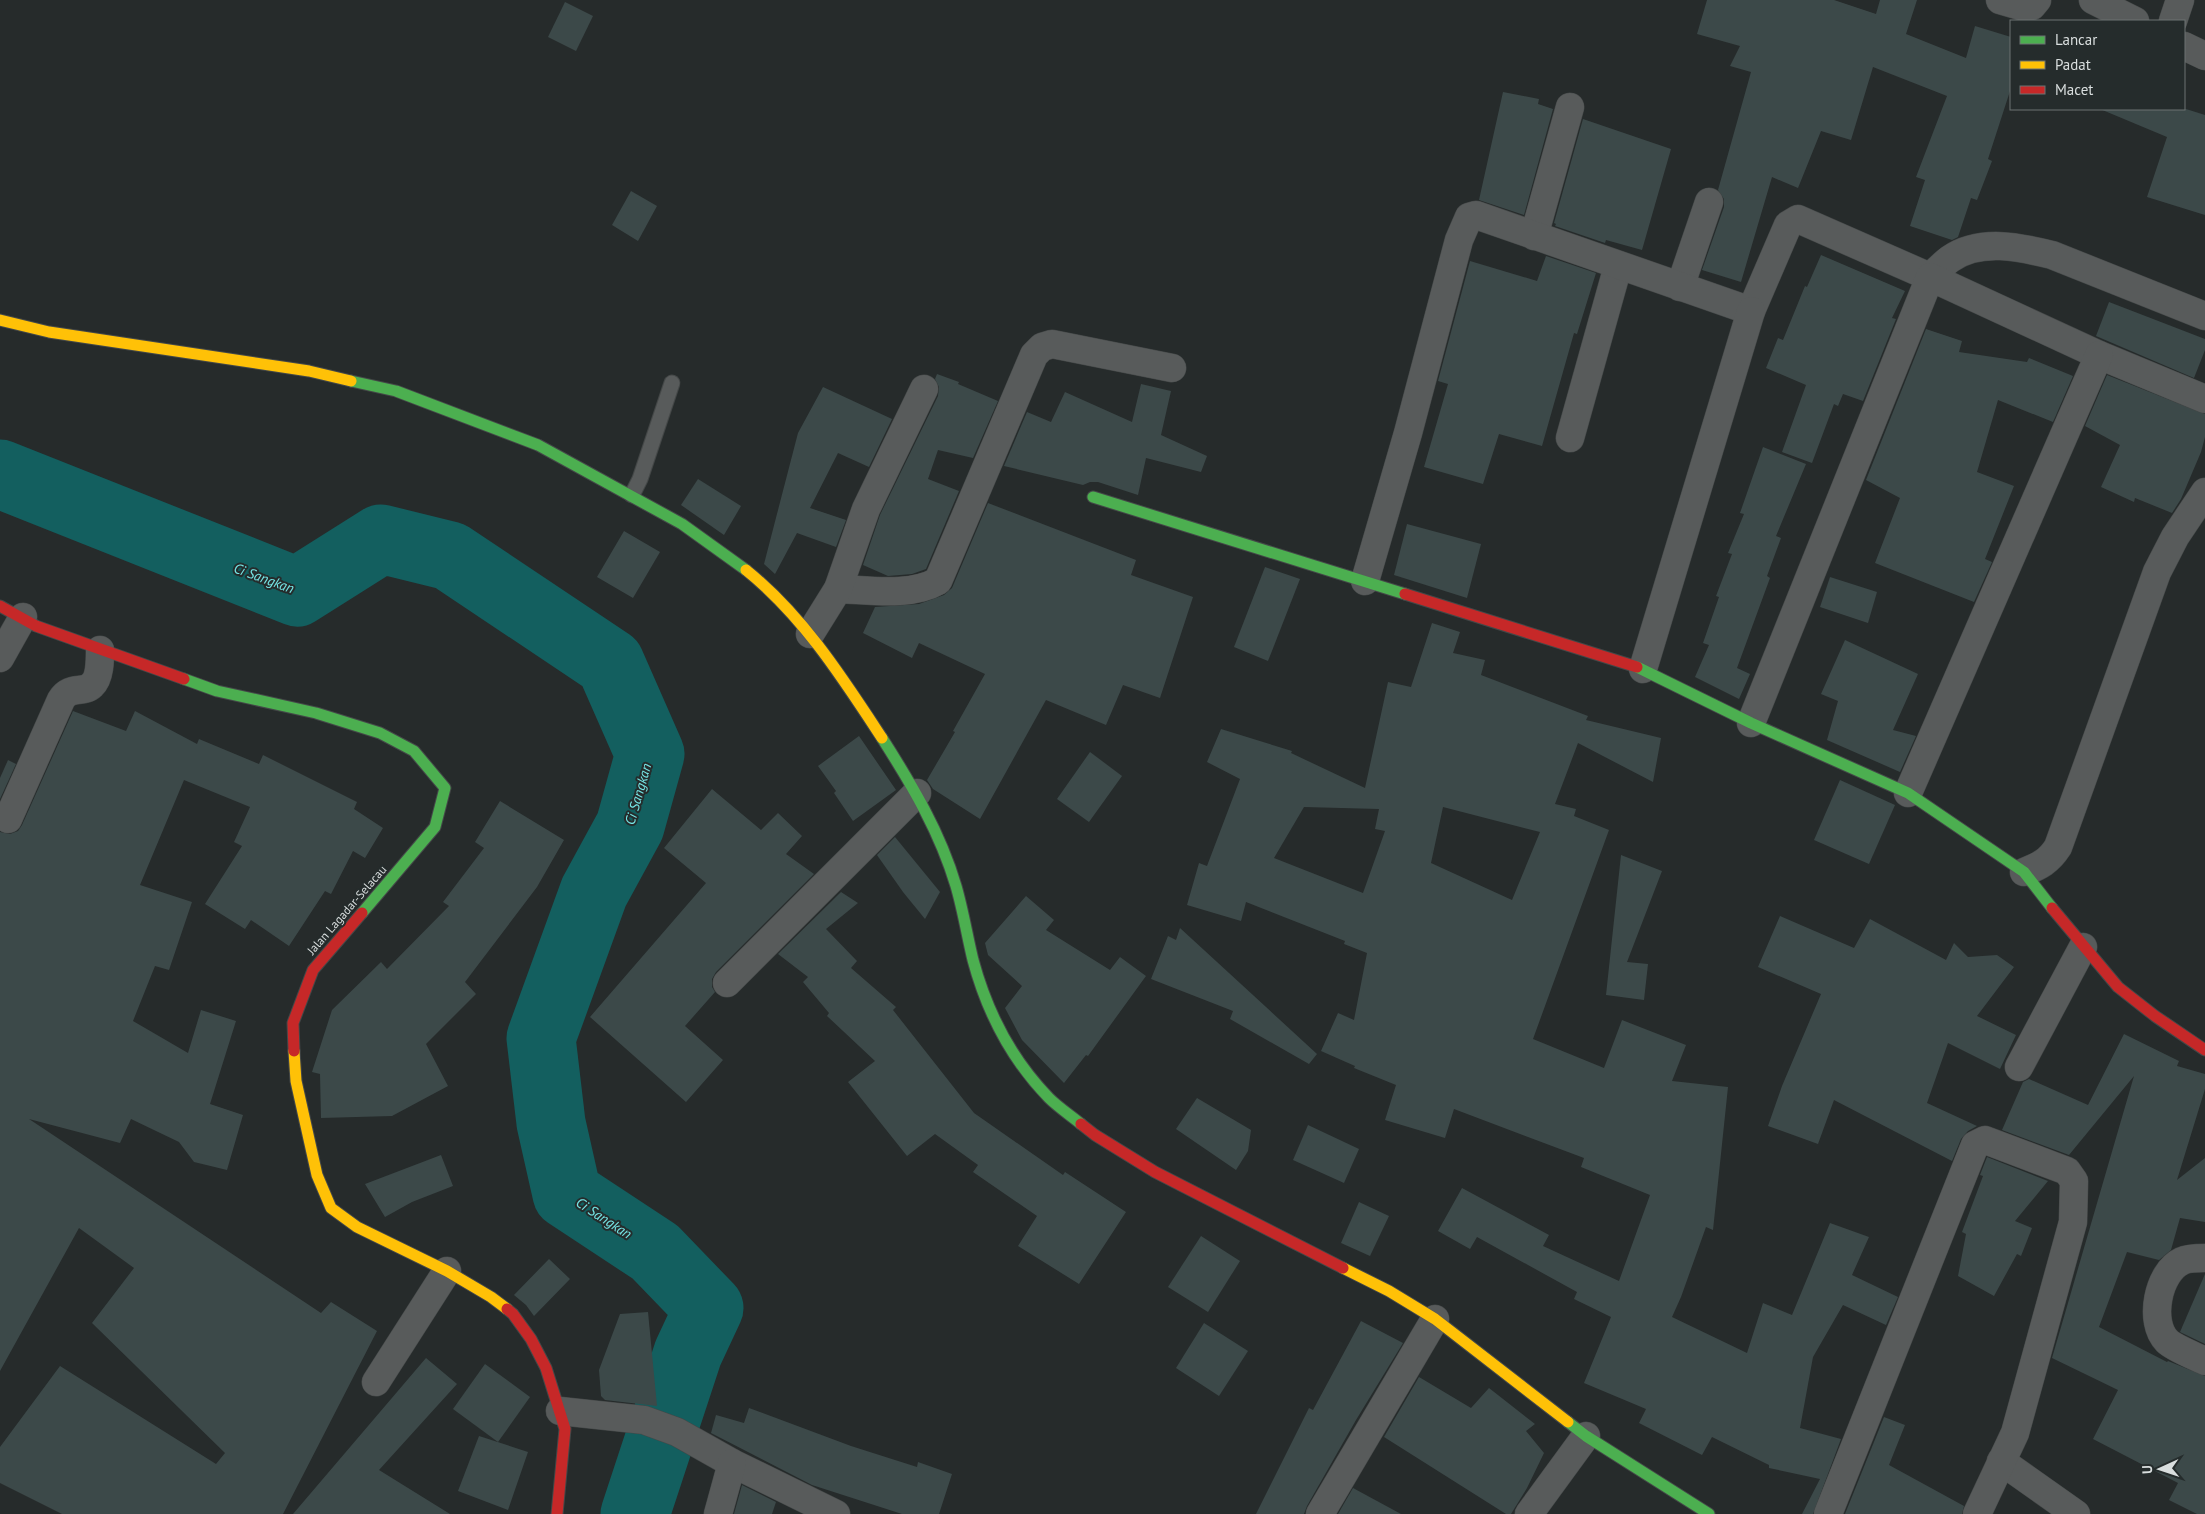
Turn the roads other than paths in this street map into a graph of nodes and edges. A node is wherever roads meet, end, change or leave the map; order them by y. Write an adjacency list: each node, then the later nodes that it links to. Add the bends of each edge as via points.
1 (2000, 0): 2 (street, via 2024,7 2032,6)
2 (2037, 0)
3 (2093, 0): 5 (street)
4 (2180, 0): 6 (street)
5 (2133, 20)
6 (2173, 20)
7 (2185, 46): 8 (street)
8 (2205, 56)
9 (1570, 107): 11 (street)
10 (1709, 202): 14 (street)
11 (1534, 236): 12 (street); 27 (street, via 1476,215 1469,217 1464,224)
12 (1618, 266): 14 (street); 23 (street)
13 (1930, 277): 15 (street, via 1798,219 1788,225); 16 (street, via 1952,258 1973,250 1999,245 2027,248 2052,254); 18 (street); 34 (street)
14 (1680, 287): 15 (street)
15 (1751, 311): 33 (street)
16 (2205, 316)
17 (0, 320): 25 (street, via 49,332 309,370 396,391 538,445)
18 (2099, 355): 22 (street); 36 (street)
19 (1172, 368): 28 (street, via 1052,344 1042,347 1034,355 938,581 909,590)
20 (672, 382): 25 (lane)
21 (924, 389): 28 (street, via 866,508)
22 (2205, 399)
23 (1570, 438)
24 (2205, 492): 38 (street, via 2175,537 2157,572 2058,847 2041,866)
25 (632, 496): 30 (street, via 682,524 732,559 770,590)
26 (1092, 497): 27 (street)
27 (1365, 581): 33 (street)
28 (838, 589): 30 (street)
29 (13, 617): 31 (street); 32 (street, Jalan Lagadar-Selacau, via 36,626)
30 (810, 634): 35 (street, via 844,680)
31 (1, 655)
32 (98, 667): 37 (street, via 90,686 63,696); 44 (street, Jalan Lagadar-Selacau, via 316,713 380,733 414,751 444,788 435,827 313,970 293,1023 296,1081 317,1175 331,1208)
33 (1643, 669): 34 (street)
34 (1751, 723): 36 (street)
35 (917, 793): 40 (street); 45 (street, via 956,886 974,962 991,1014 1011,1052 1049,1098 1095,1135 1155,1172 1389,1291)
36 (1908, 793): 38 (street)
37 (8, 819)
38 (2024, 872): 39 (street)
39 (2083, 947): 41 (street, via 2118,987); 42 (street)
40 (726, 983)
41 (2205, 1050)
42 (2020, 1066)
43 (2205, 1258): 46 (street, via 2182,1261 2168,1273 2157,1300 2157,1321 2167,1340)
44 (441, 1281): 47 (street); 48 (street, Jalan Lagadar-Selacau, via 492,1297 513,1314 546,1368)
45 (1435, 1319): 49 (street); 55 (street)
46 (2205, 1361)
47 (376, 1382)
48 (560, 1411): 51 (street, via 644,1420 676,1432); 52 (street, Jalan Lagadar-Selacau, via 565,1429)
49 (1586, 1436): 56 (street); 57 (street)
50 (2002, 1461): 58 (street, via 2015,1433 2073,1222 2074,1181 2067,1171 1985,1140 1975,1146); 59 (street); 60 (street)
51 (732, 1463): 53 (street); 54 (street)
52 (558, 1514)
53 (718, 1514)
54 (836, 1514)
55 (1320, 1514)
56 (1529, 1514)
57 (1710, 1514)
58 (1828, 1514)
59 (1976, 1514)
60 (2076, 1514)

